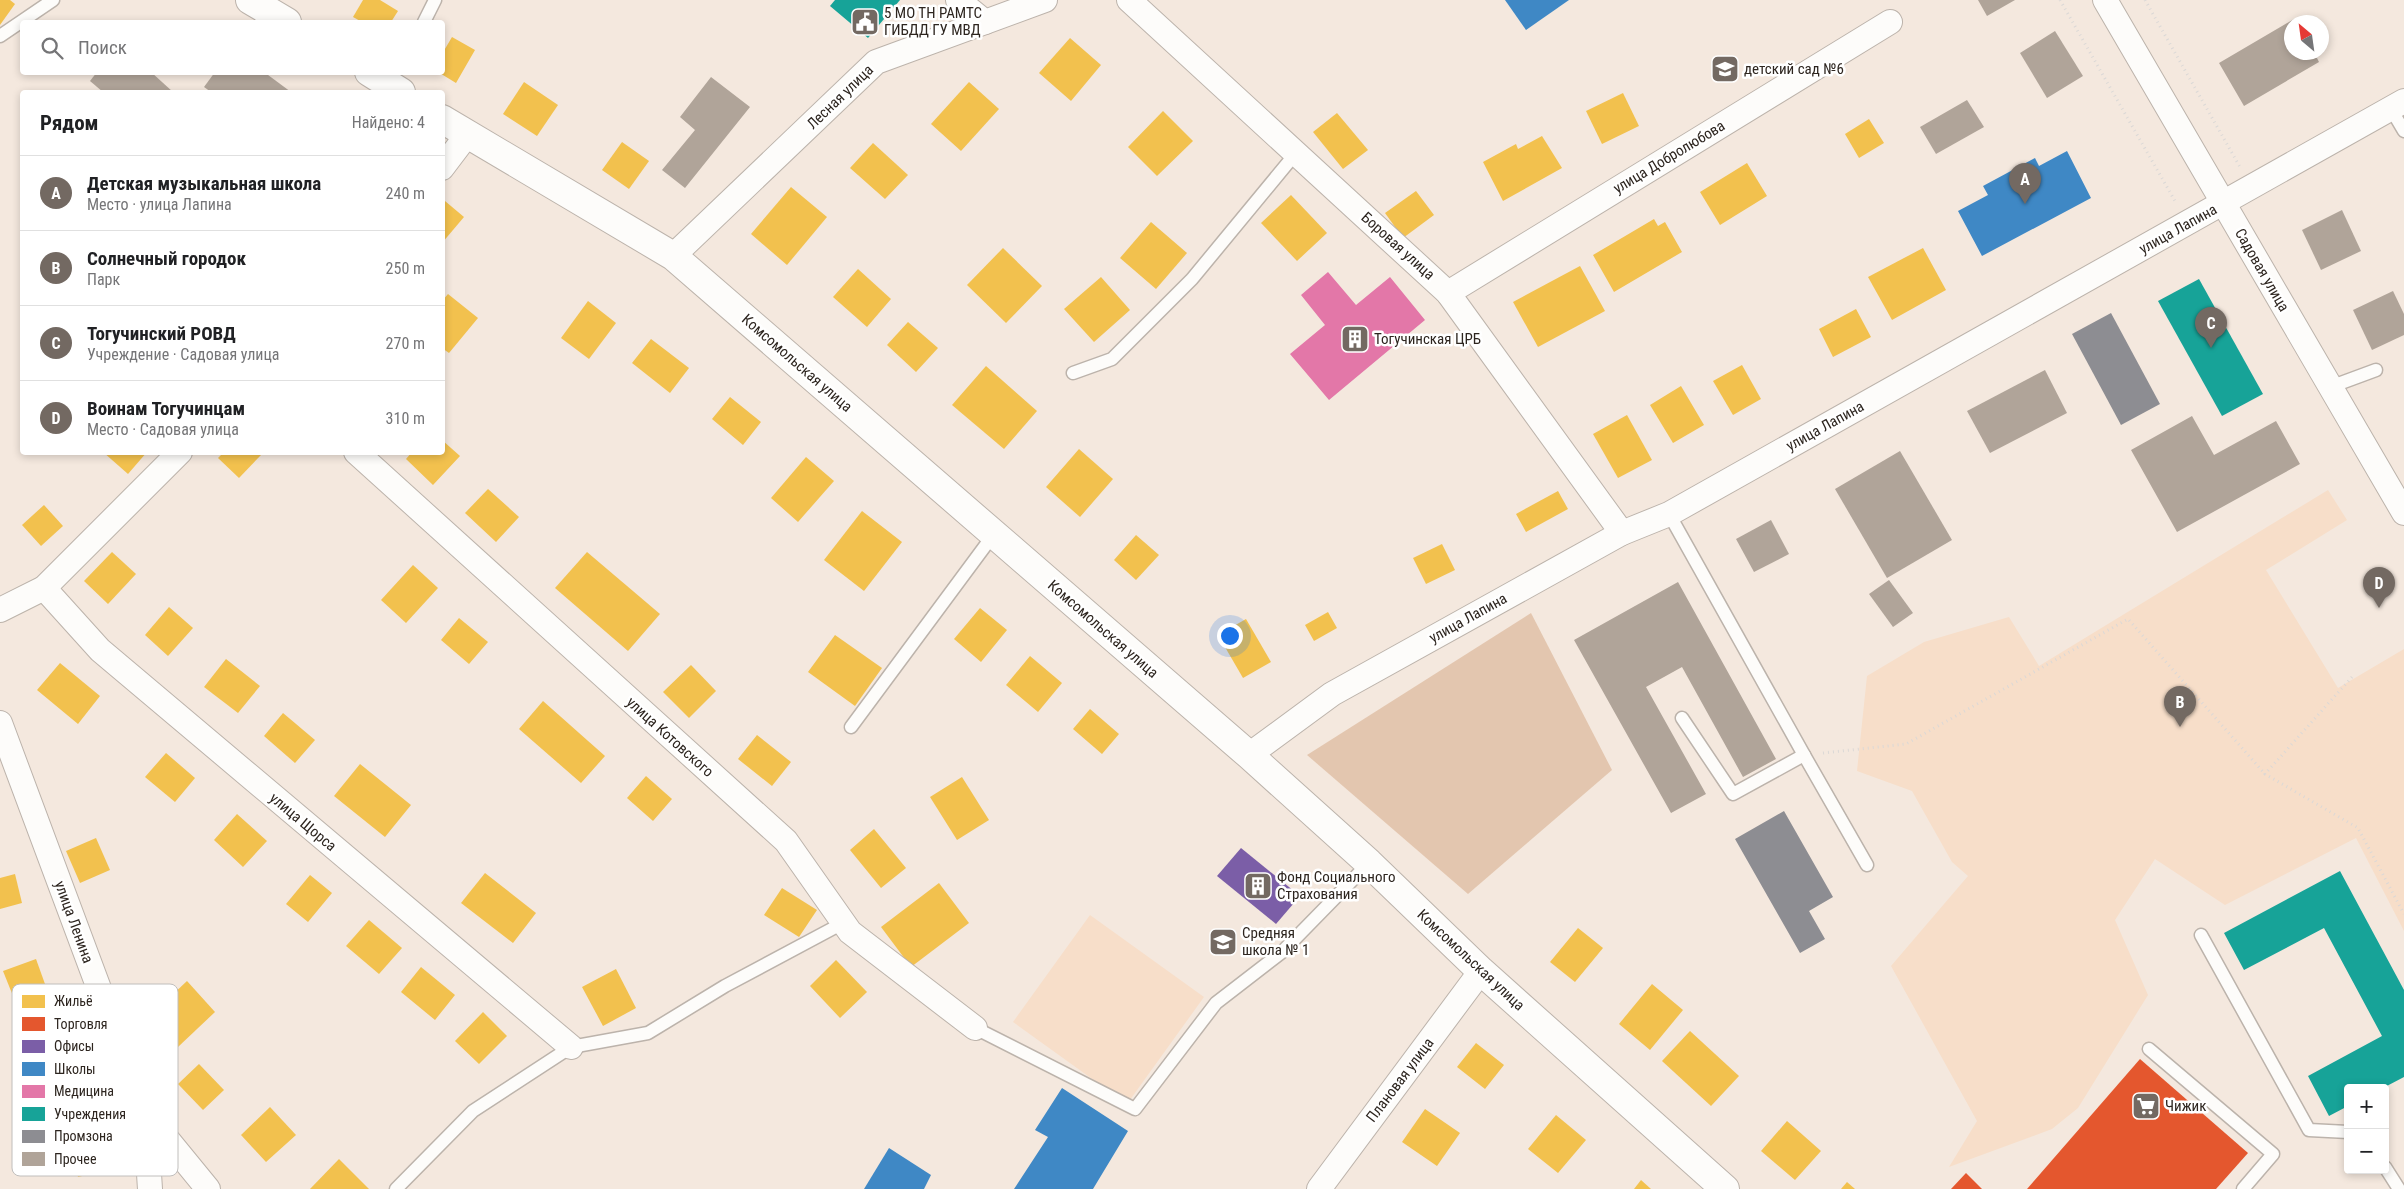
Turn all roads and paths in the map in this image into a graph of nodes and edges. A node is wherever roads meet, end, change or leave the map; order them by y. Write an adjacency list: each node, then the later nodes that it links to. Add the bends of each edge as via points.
1 (53, 0): 10 (lane)
2 (250, 0): 11 (main road)
3 (435, 0): 12 (lane)
4 (958, 0): 14 (street)
5 (1045, 0): 14 (street, Лесная улица)
6 (1129, 0): 23 (street, Боровая улица)
7 (2060, 0): 27 (path)
8 (2105, 0): 26 (street, Садовая улица)
9 (2145, 0): 25 (path)
10 (24, 20)
11 (284, 20)
12 (425, 20)
13 (20, 22): 16 (lane)
14 (985, 22): 28 (street, Лесная улица, via 876,62)
15 (1890, 22): 29 (street, улица Добролюбова)
16 (0, 36)
17 (376, 75): 18 (main road)
18 (398, 84)
19 (2397, 105): 21 (lane); 25 (street, улица Лапина)
20 (445, 121): 22 (main road, Комсомольская улица)
21 (2404, 131)
22 (467, 135): 24 (street); 28 (main road, Комсомольская улица)
23 (1296, 153): 29 (street, Боровая улица); 31 (lane, via 1192,279 1112,360)
24 (445, 164)
25 (2252, 188): 26 (street, улица Лапина)
26 (2223, 204): 27 (street, улица Лапина); 32 (street, Садовая улица)
27 (2188, 224): 36 (street, улица Лапина)
28 (674, 256): 38 (main road, Комсомольская улица)
29 (1448, 292): 37 (street, Боровая улица)
30 (2376, 370): 32 (lane)
31 (1073, 373)
32 (2330, 387): 35 (street, Садовая улица)
33 (177, 455): 39 (street)
34 (359, 455): 51 (street, улица Котовского, via 786,841)
35 (2404, 513)
36 (1669, 514): 37 (street, улица Лапина); 46 (lane)
37 (1622, 533): 45 (street, улица Лапина, via 1332,694)
38 (994, 534): 44 (lane); 45 (main road, Комсомольская улица)
39 (44, 588): 40 (street); 56 (street, улица Щорса, via 100,650)
40 (0, 610)
41 (2352, 677): 47 (path)
42 (1682, 718): 46 (lane, via 1733,794)
43 (0, 723): 54 (street, улица Ленина)
44 (851, 727)
45 (1249, 755): 48 (main road, Комсомольская улица)
46 (1804, 755): 47 (path, via 1906,744 2128,619); 49 (lane)
47 (2265, 774): 50 (path, via 2358,828)
48 (1369, 863): 53 (main road, Комсомольская улица); 55 (lane, via 1282,952 1216,1004 1135,1109)
49 (1867, 865)
50 (2404, 914)
51 (844, 923): 55 (street, улица Котовского, via 850,932); 56 (lane, via 725,986 648,1033)
52 (2201, 935): 58 (lane, via 2309,1130)
53 (1481, 971): 65 (street, Плановая улица); 66 (main road, Комсомольская улица)
54 (97, 984)
55 (975, 1028)
56 (571, 1047): 64 (lane, via 473,1111)
57 (2149, 1049): 67 (lane, via 2273,1154)
58 (2344, 1132)
59 (178, 1152): 63 (street, улица Ленина)
60 (2389, 1173): 68 (lane)
61 (149, 1176): 62 (street)
62 (150, 1189)
63 (208, 1189)
64 (396, 1189)
65 (1319, 1189)
66 (1725, 1189)
67 (2243, 1189)
68 (2399, 1189)

